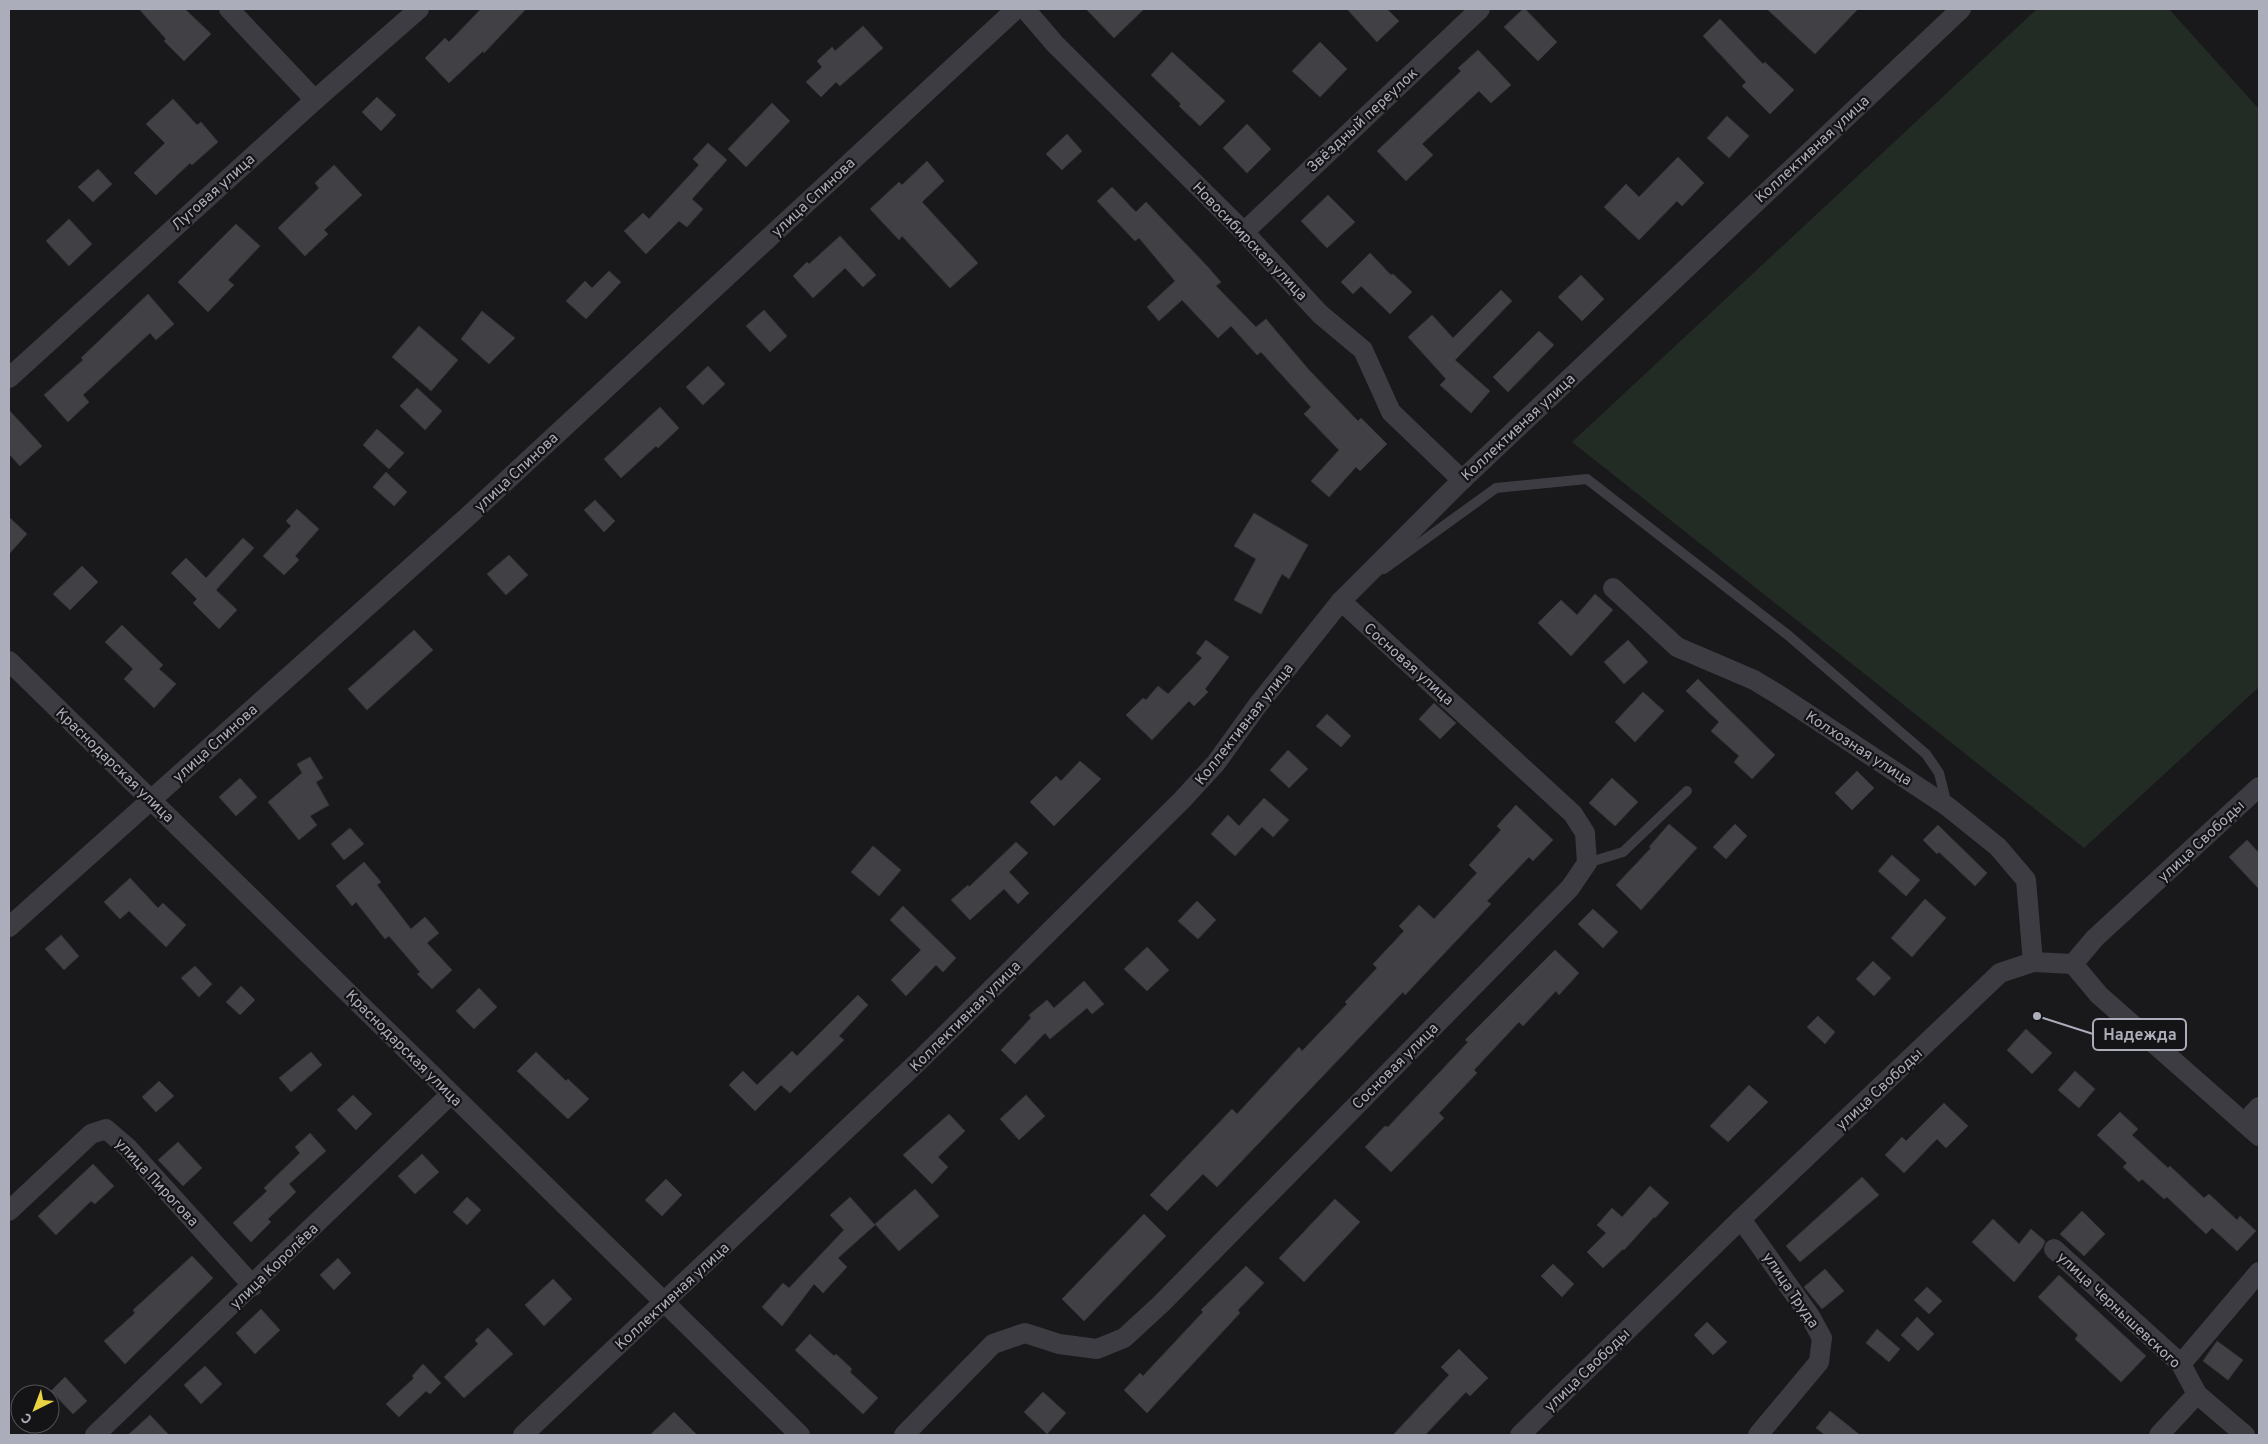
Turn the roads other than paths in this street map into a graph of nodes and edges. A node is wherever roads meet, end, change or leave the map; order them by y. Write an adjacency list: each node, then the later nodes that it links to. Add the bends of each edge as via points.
1 (229, 9): 7 (street)
2 (419, 9): 7 (street, Луговая улица)
3 (1016, 9): 16 (street, улица Спинова, via 465,519)
4 (1025, 9): 8 (street, Новосибирская улица, via 1055,44)
5 (1480, 9): 8 (street, Звёздный переулок)
6 (1960, 9): 10 (street, Коллективная улица)
7 (315, 100): 9 (street, Луговая улица)
8 (1244, 232): 10 (street, Новосибирская улица, via 1320,314 1363,350 1391,412)
9 (9, 378)
10 (1462, 480): 12 (street, Коллективная улица)
11 (1613, 588): 17 (street, Колхозная улица, via 1677,647 1754,680)
12 (1341, 601): 17 (lane, via 1496,488 1587,479 1789,636 1926,754 1939,773); 18 (street, Сосновая улица, via 1573,814 1585,833); 31 (street, Коллективная улица, via 1216,763 1182,800 922,1058)
13 (9, 661): 16 (street, Краснодарская улица)
14 (2259, 788): 21 (street, улица Свободы, via 2095,938)
15 (1687, 791): 18 (lane, via 1623,852)
16 (152, 801): 19 (street, улица Спинова); 22 (street, Краснодарская улица)
17 (1947, 806): 20 (street, Колхозная улица, via 1998,847 2026,880)
18 (1587, 863): 37 (street, Сосновая улица, via 1570,888 1124,1338 1097,1349 1059,1344 1025,1334 994,1344)
19 (9, 927)
20 (2033, 962): 21 (street, улица Свободы); 27 (street, улица Свободы, via 2000,973)
21 (2073, 964): 24 (street, via 2099,995)
22 (451, 1094): 30 (street, улица Королёва); 31 (street, Краснодарская улица)
23 (2259, 1107): 24 (street)
24 (2244, 1123): 25 (street)
25 (2259, 1136)
26 (9, 1211): 30 (street, улица Пирогова, via 91,1134 106,1129 127,1147)
27 (1741, 1219): 38 (street, улица Свободы); 39 (street, улица Труда, via 1822,1338 1819,1362)
28 (2054, 1249): 32 (street, улица Чернышевского)
29 (2259, 1272): 32 (street)
30 (253, 1286): 34 (street, улица Королёва)
31 (664, 1303): 35 (street, Коллективная улица); 36 (street, Краснодарская улица)
32 (2181, 1364): 33 (street, улица Чернышевского)
33 (2197, 1394): 40 (street); 41 (street, улица Чернышевского)
34 (95, 1435)
35 (523, 1435)
36 (800, 1435)
37 (904, 1435)
38 (1520, 1435)
39 (1758, 1435)
40 (2159, 1435)
41 (2245, 1435)

